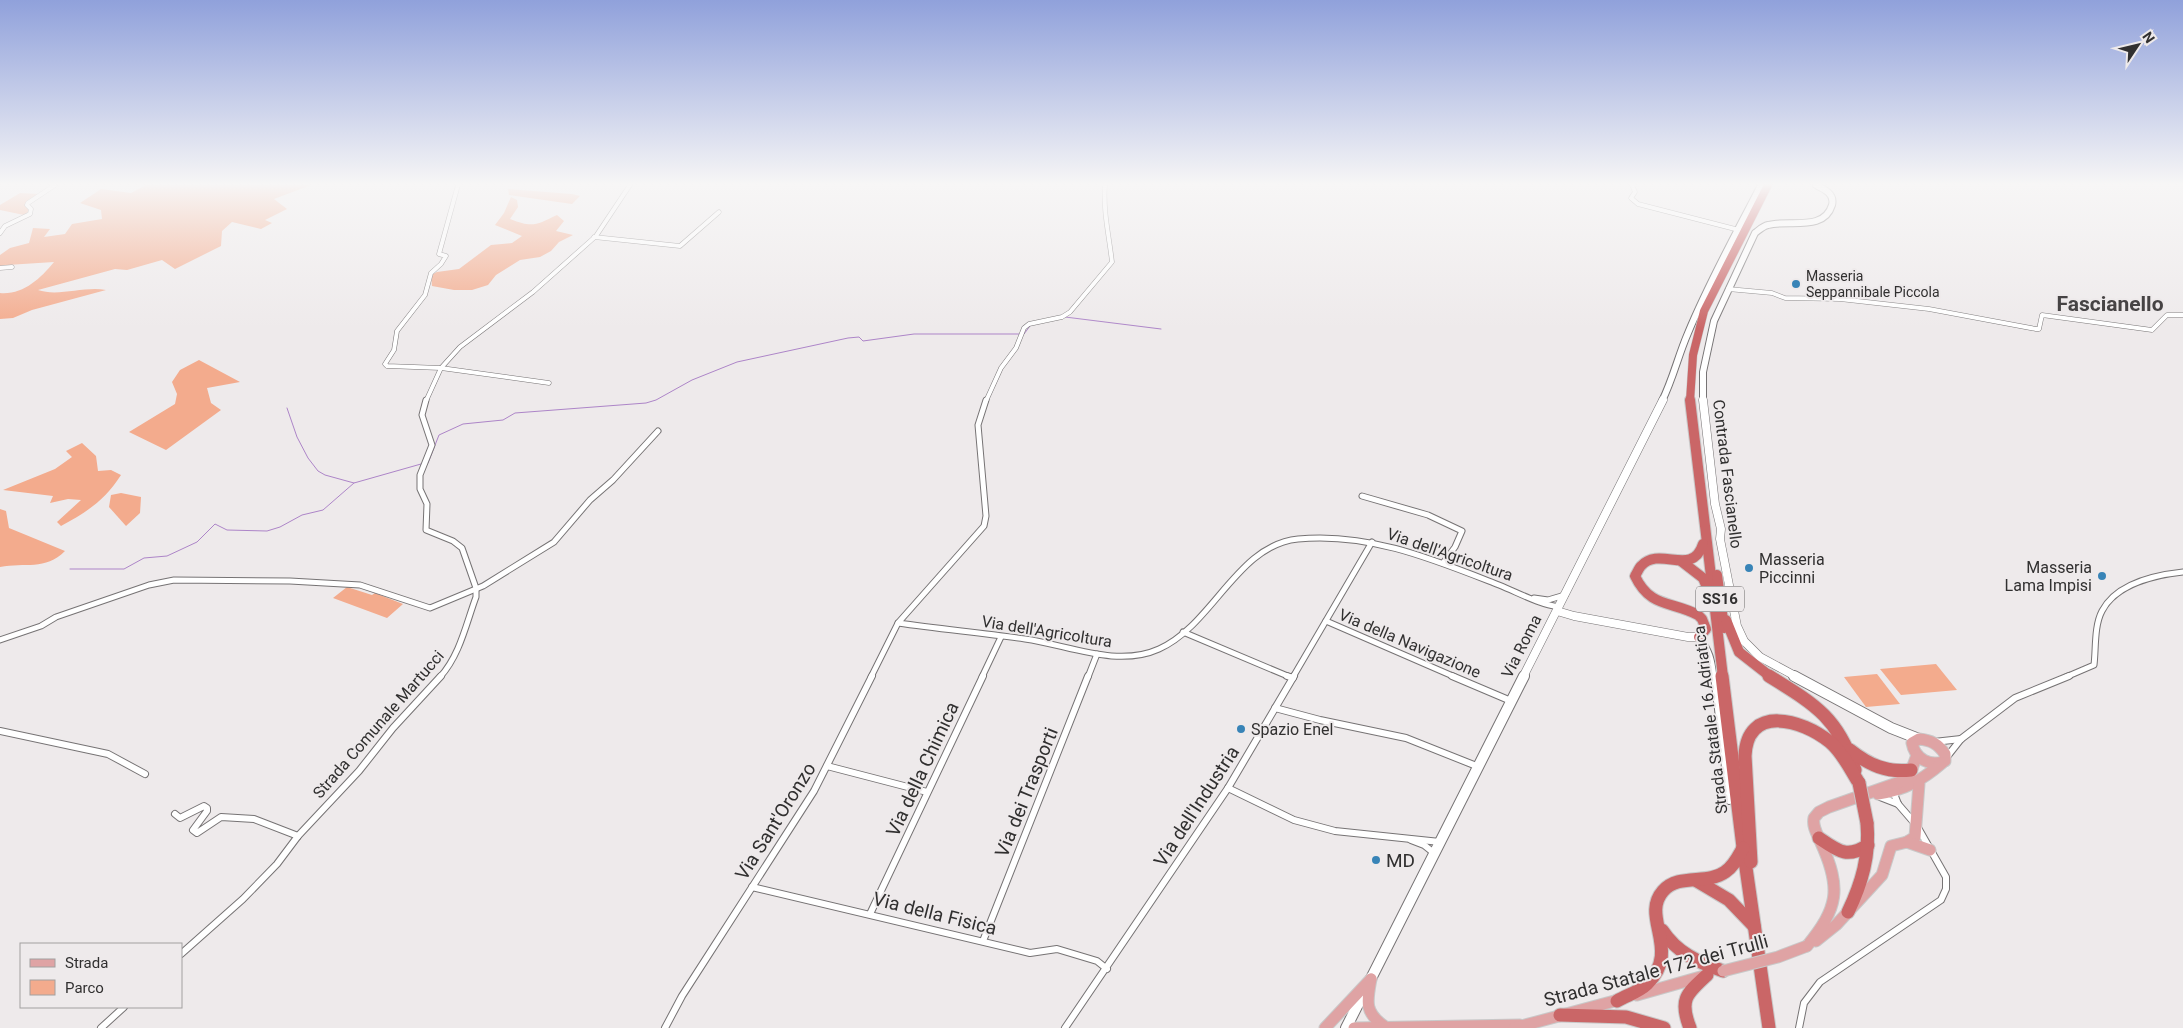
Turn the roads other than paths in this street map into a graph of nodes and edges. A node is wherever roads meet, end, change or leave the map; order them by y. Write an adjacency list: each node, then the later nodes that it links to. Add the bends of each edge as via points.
1 (445, 233): 14 (street, via 439,254 446,256 445,259 431,273 425,295 397,331 394,350 385,364)
2 (597, 233): 9 (street)
3 (696, 233): 9 (street, via 678,247)
4 (1109, 233): 29 (street, Via Sant'Oronzo, via 1112,262 1070,312 1062,317 1029,324 1001,368 978,419 986,516 984,526)
5 (1736, 233): 24 (street, Via Roma, via 1687,335 1672,382)
6 (1744, 233): 18 (highway, Strada Statale 16 Adriatica / SS16, via 1704,311 1693,356 1690,407)
7 (1749, 233): 25 (highway, Strada Statale 16 Adriatica / SS16, via 1707,320 1697,370 1699,444)
8 (1756, 233): 12 (street, Contrada Fascianello)
9 (594, 237): 14 (street, via 532,292 460,347)
10 (12, 267): 11 (street)
11 (0, 268)
12 (1728, 289): 13 (street, via 1772,293 1785,298 1840,299 1929,309 2036,329 2039,329 2042,315 2152,330 2167,314); 41 (street, Contrada Fascianello, via 1706,350 1703,410 1720,540 1737,626 1744,641 1760,657 1892,728)
13 (2183, 315)
14 (441, 368): 15 (street); 23 (street, via 422,415 432,445 420,475 420,489 427,504 426,530 462,548)
15 (549, 383)
16 (658, 431): 23 (street, via 554,542)
17 (1362, 496): 21 (street, via 1422,513 1462,531)
18 (1704, 531): 20 (highway, via 1702,554 1691,561); 25 (highway, Strada Statale 16 Adriatica / SS16)
19 (1372, 542): 21 (street, Via dell'Agricoltura, via 1408,550); 28 (street, Via dell'Industria); 30 (street, Via dell'Agricoltura, via 1329,538 1278,543 1262,552)
20 (1680, 561): 25 (highway, via 1703,578); 32 (highway, via 1652,558 1638,567 1635,576 1648,595 1698,615 1706,630)
21 (1443, 563): 26 (street, Via dell'Agricoltura)
22 (2183, 572): 39 (street, via 2166,574 2120,592 2102,612 2094,664 2015,698)
23 (476, 588): 33 (street, via 430,608 360,585 174,580 56,617 41,626); 58 (street, Strada Comunale Martucci, via 476,597 459,646 448,667 393,728 360,771)
24 (1565, 594): 26 (street); 27 (street, Via Roma)
25 (1717, 600): 42 (highway, via 1739,652 1824,714 1841,733); 64 (highway, Strada Statale 16 Adriatica / SS16); 67 (highway, Strada Statale 16 Adriatica / SS16)
26 (1546, 602): 27 (street, Via dell'Agricoltura); 27 (street, Via dell'Agricoltura)
27 (1557, 611): 32 (street); 36 (street, Via Roma)
28 (1326, 621): 35 (street, Via dell'Industria); 36 (street, Via della Navigazione)
29 (898, 623): 31 (street, Via dell'Agricoltura); 44 (street, Via Sant'Oronzo)
30 (1183, 632): 34 (street, Via dell'Agricoltura, via 1159,649 1124,658); 35 (street)
31 (1001, 637): 34 (street, Via dell'Agricoltura, via 1045,642); 52 (street, Via della Chimica)
32 (1699, 637): 54 (street, via 1712,659)
33 (0, 640)
34 (1097, 654): 74 (street, Via dei Trasporti)
35 (1293, 678): 37 (street, Via dell'Industria)
36 (1512, 701): 45 (street, Via Roma)
37 (1274, 708): 45 (street, via 1301,717 1404,738); 50 (street, Via dell'Industria)
38 (0, 732): 47 (street, via 108,754)
39 (1961, 739): 40 (street); 43 (street)
40 (1933, 742): 41 (main road); 43 (main road, via 1943,749)
41 (1916, 747): 43 (main road, via 1932,764); 46 (main road)
42 (1850, 750): 46 (highway, via 1881,770 1897,773); 48 (highway)
43 (1944, 761): 49 (main road)
44 (827, 766): 52 (street); 69 (street, Via Sant'Oronzo)
45 (1479, 767): 61 (street, Via Roma)
46 (1912, 770): 51 (main road)
47 (145, 774)
48 (1859, 783): 63 (highway, bridge); 67 (highway, via 1844,757 1811,729 1779,721 1756,727 1748,736 1745,758)
49 (1919, 784): 51 (main road); 57 (main road, via 1915,809)
50 (1228, 788): 60 (street, via 1294,820 1335,831); 77 (street, Via dell'Industria)
51 (1892, 789): 53 (main road); 55 (street)
52 (927, 792): 71 (street, Via della Chimica)
53 (1868, 796): 55 (street); 59 (main road, via 1820,811 1813,825)
54 (1729, 801)
55 (1898, 804): 57 (street)
56 (174, 814): 58 (street, via 180,818 197,808 207,808 193,830 197,833 221,817 254,819)
57 (1917, 826): 62 (main road, via 1915,836); 65 (street)
58 (298, 836): 76 (street, Strada Comunale Martucci, via 277,864 243,899)
59 (1819, 838): 63 (highway, via 1848,854 1858,853); 75 (main road, via 1836,880 1836,900 1826,924)
60 (1408, 839): 61 (street); 66 (street)
61 (1441, 842): 66 (street, Via Roma)
62 (1907, 842): 65 (main road); 70 (main road, Strada Statale 172 dei Trulli, via 1891,846 1882,875)
63 (1868, 845): 70 (highway, via 1867,865)
64 (1743, 847): 68 (highway, via 1732,868 1720,876); 73 (highway, Strada Statale 16 Adriatica / SS16)
65 (1930, 850): 96 (street, via 1946,877 1946,894 1820,982 1805,999 1799,1014)
66 (1435, 853): 80 (street, Via Roma)
67 (1752, 863): 86 (highway, Strada Statale 16 Adriatica / SS16)
68 (1696, 881): 72 (highway, via 1664,889 1658,899); 73 (highway, via 1719,891)
69 (752, 886): 71 (street, Via della Fisica); 88 (street, Via Sant'Oronzo)
70 (1848, 912): 75 (main road, Strada Statale 172 dei Trulli, via 1822,938)
71 (870, 914): 74 (street, Via della Fisica)
72 (1658, 923): 78 (highway, via 1678,950 1697,962); 81 (highway, via 1664,950 1660,969 1647,985)
73 (1754, 926): 86 (highway, Strada Statale 16 Adriatica / SS16)
74 (983, 941): 77 (street, Via della Fisica, via 1030,953 1057,949 1097,961)
75 (1808, 946): 78 (main road, Strada Statale 172 dei Trulli, bridge, via 1778,958)
76 (182, 953)
77 (1107, 969): 89 (street, Via dell'Industria)
78 (1723, 971): 79 (main road, Strada Statale 172 dei Trulli)
79 (1707, 975): 81 (main road, Strada Statale 172 dei Trulli); 95 (highway, via 1684,1000 1684,1014)
80 (1371, 979): 85 (main road, via 1366,1004 1369,1013); 90 (main road); 91 (street, Via Roma)
81 (1618, 1001): 83 (main road, Strada Statale 172 dei Trulli)
82 (123, 1008): 87 (street)
83 (1560, 1015): 84 (main road, Strada Statale 172 dei Trulli); 94 (highway, via 1604,1013 1631,1016)
84 (1528, 1024): 85 (main road); 93 (main road, Strada Statale 172 dei Trulli)
85 (1384, 1026): 92 (main road)
86 (1769, 1026)
87 (101, 1028)
88 (665, 1028)
89 (1065, 1028)
90 (1325, 1028)
91 (1346, 1028)
92 (1354, 1028)
93 (1514, 1028)
94 (1664, 1028)
95 (1690, 1028)
96 (1799, 1028)

